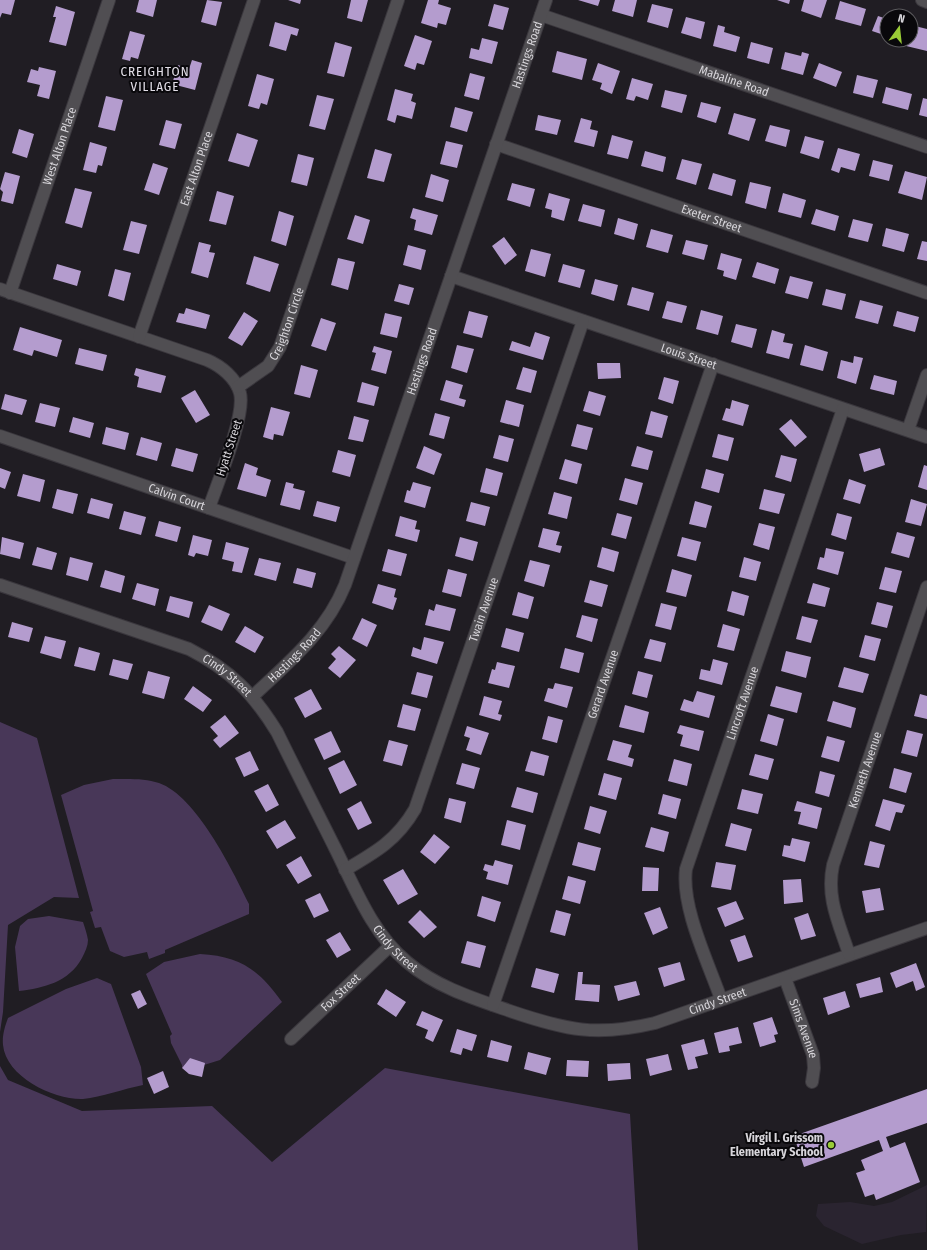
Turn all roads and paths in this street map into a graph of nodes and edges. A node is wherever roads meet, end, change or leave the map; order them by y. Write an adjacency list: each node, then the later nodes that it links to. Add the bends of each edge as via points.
1 (109, 0): 11 (street, West Alton Place)
2 (254, 0): 14 (street, East Alton Place)
3 (398, 0): 17 (street, Creighton Circle, via 280,347 268,366)
4 (546, 0): 7 (street, Hastings Road)
5 (922, 0): 6 (street)
6 (927, 2)
7 (541, 15): 8 (street, Hastings Road); 9 (street, Mabaline Road)
8 (496, 144): 10 (street, Hastings Road); 12 (street, Exeter Street)
9 (927, 147)
10 (451, 276): 13 (street, Louis Street); 23 (street, Hastings Road)
11 (5, 291): 14 (street)
12 (927, 292)
13 (583, 321): 15 (street, Louis Street); 28 (street, Twain Avenue, via 415,809 389,843)
14 (139, 337): 17 (street, via 215,364 228,374)
15 (713, 364): 18 (street, Louis Street); 34 (street, Gerard Avenue)
16 (927, 375): 19 (street)
17 (238, 387): 22 (street, Hyatt Street, via 240,413)
18 (843, 409): 19 (street, Louis Street); 33 (street, Lincroft Avenue, via 686,869 684,881 689,908)
19 (908, 430): 21 (street, Louis Street)
20 (0, 436): 22 (street, Calvin Court)
21 (927, 437)
22 (209, 508): 23 (street, Calvin Court)
23 (354, 558): 27 (street, Hastings Road, via 339,601 316,635)
24 (0, 585): 27 (street, Cindy Street, via 189,649 218,665)
25 (927, 587): 26 (street, Kenneth Avenue)
26 (924, 606): 31 (street, Kenneth Avenue, via 833,865 830,894)
27 (253, 696): 28 (street, Cindy Street, via 277,732)
28 (346, 870): 30 (street, Cindy Street, via 363,904)
29 (927, 928): 31 (street, Cindy Street)
30 (390, 946): 34 (street, Cindy Street, via 408,963 440,983); 35 (street, Fox Street)
31 (849, 954): 32 (street, Cindy Street)
32 (785, 978): 33 (street, Cindy Street); 36 (street, Sims Avenue, via 813,1055)
33 (721, 999): 34 (street, Cindy Street, via 655,1023 618,1030 594,1031 563,1028)
34 (493, 1005)
35 (290, 1039)
36 (812, 1082)

